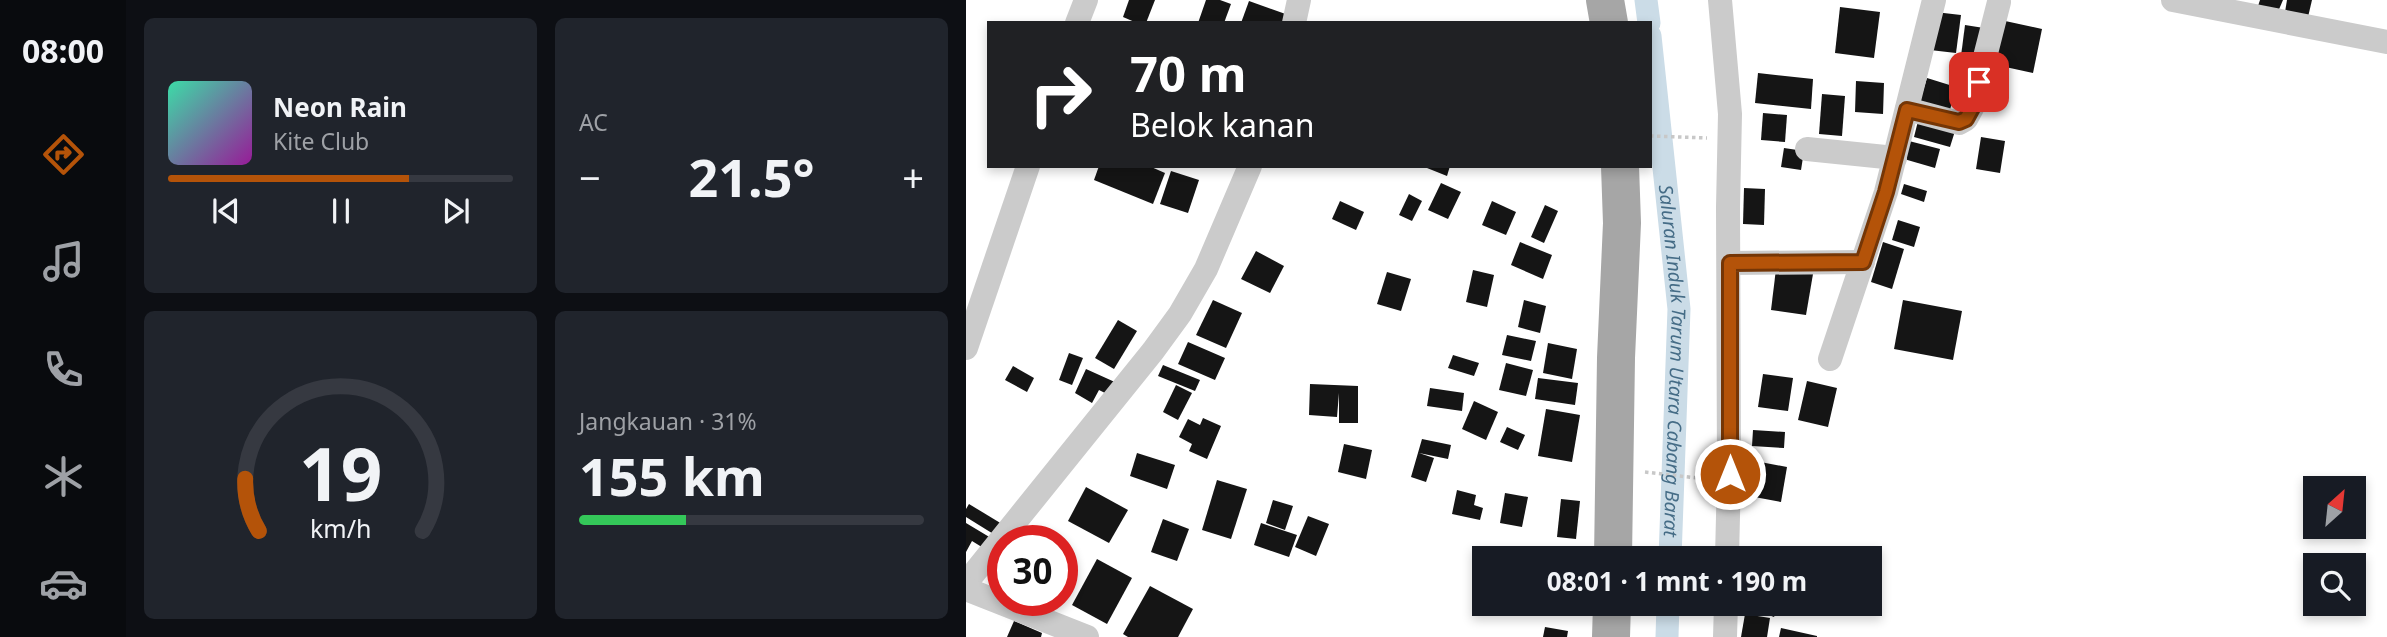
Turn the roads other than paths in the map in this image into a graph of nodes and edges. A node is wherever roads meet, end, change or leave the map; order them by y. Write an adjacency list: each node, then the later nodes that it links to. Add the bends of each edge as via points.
1 (1086, 0): 8 (street)
2 (1299, 0): 9 (street)
3 (1605, 0): 10 (main road)
4 (1720, 0): 19 (street, via 1731,114)
5 (1934, 0): 12 (street)
6 (2174, 0): 11 (street)
7 (1999, 2): 12 (street, via 1966,119 1959,122)
8 (1078, 21)
9 (1294, 21)
10 (1609, 21)
11 (2387, 43)
12 (1907, 110): 14 (street)
13 (1807, 149): 14 (street)
14 (1895, 158): 18 (street)
15 (1027, 168): 20 (street)
16 (1249, 168): 24 (street, via 1206,269 1180,314)
17 (1620, 168): 22 (main road)
18 (1863, 262): 19 (street); 21 (street)
19 (1730, 263): 23 (street)
20 (966, 348)
21 (1830, 359)
22 (1613, 546)
23 (1727, 546)
24 (966, 583)
25 (966, 589): 28 (street)
26 (1612, 616): 29 (main road)
27 (1726, 616): 30 (street)
28 (1087, 637)
29 (1611, 637)
30 (1725, 637)

